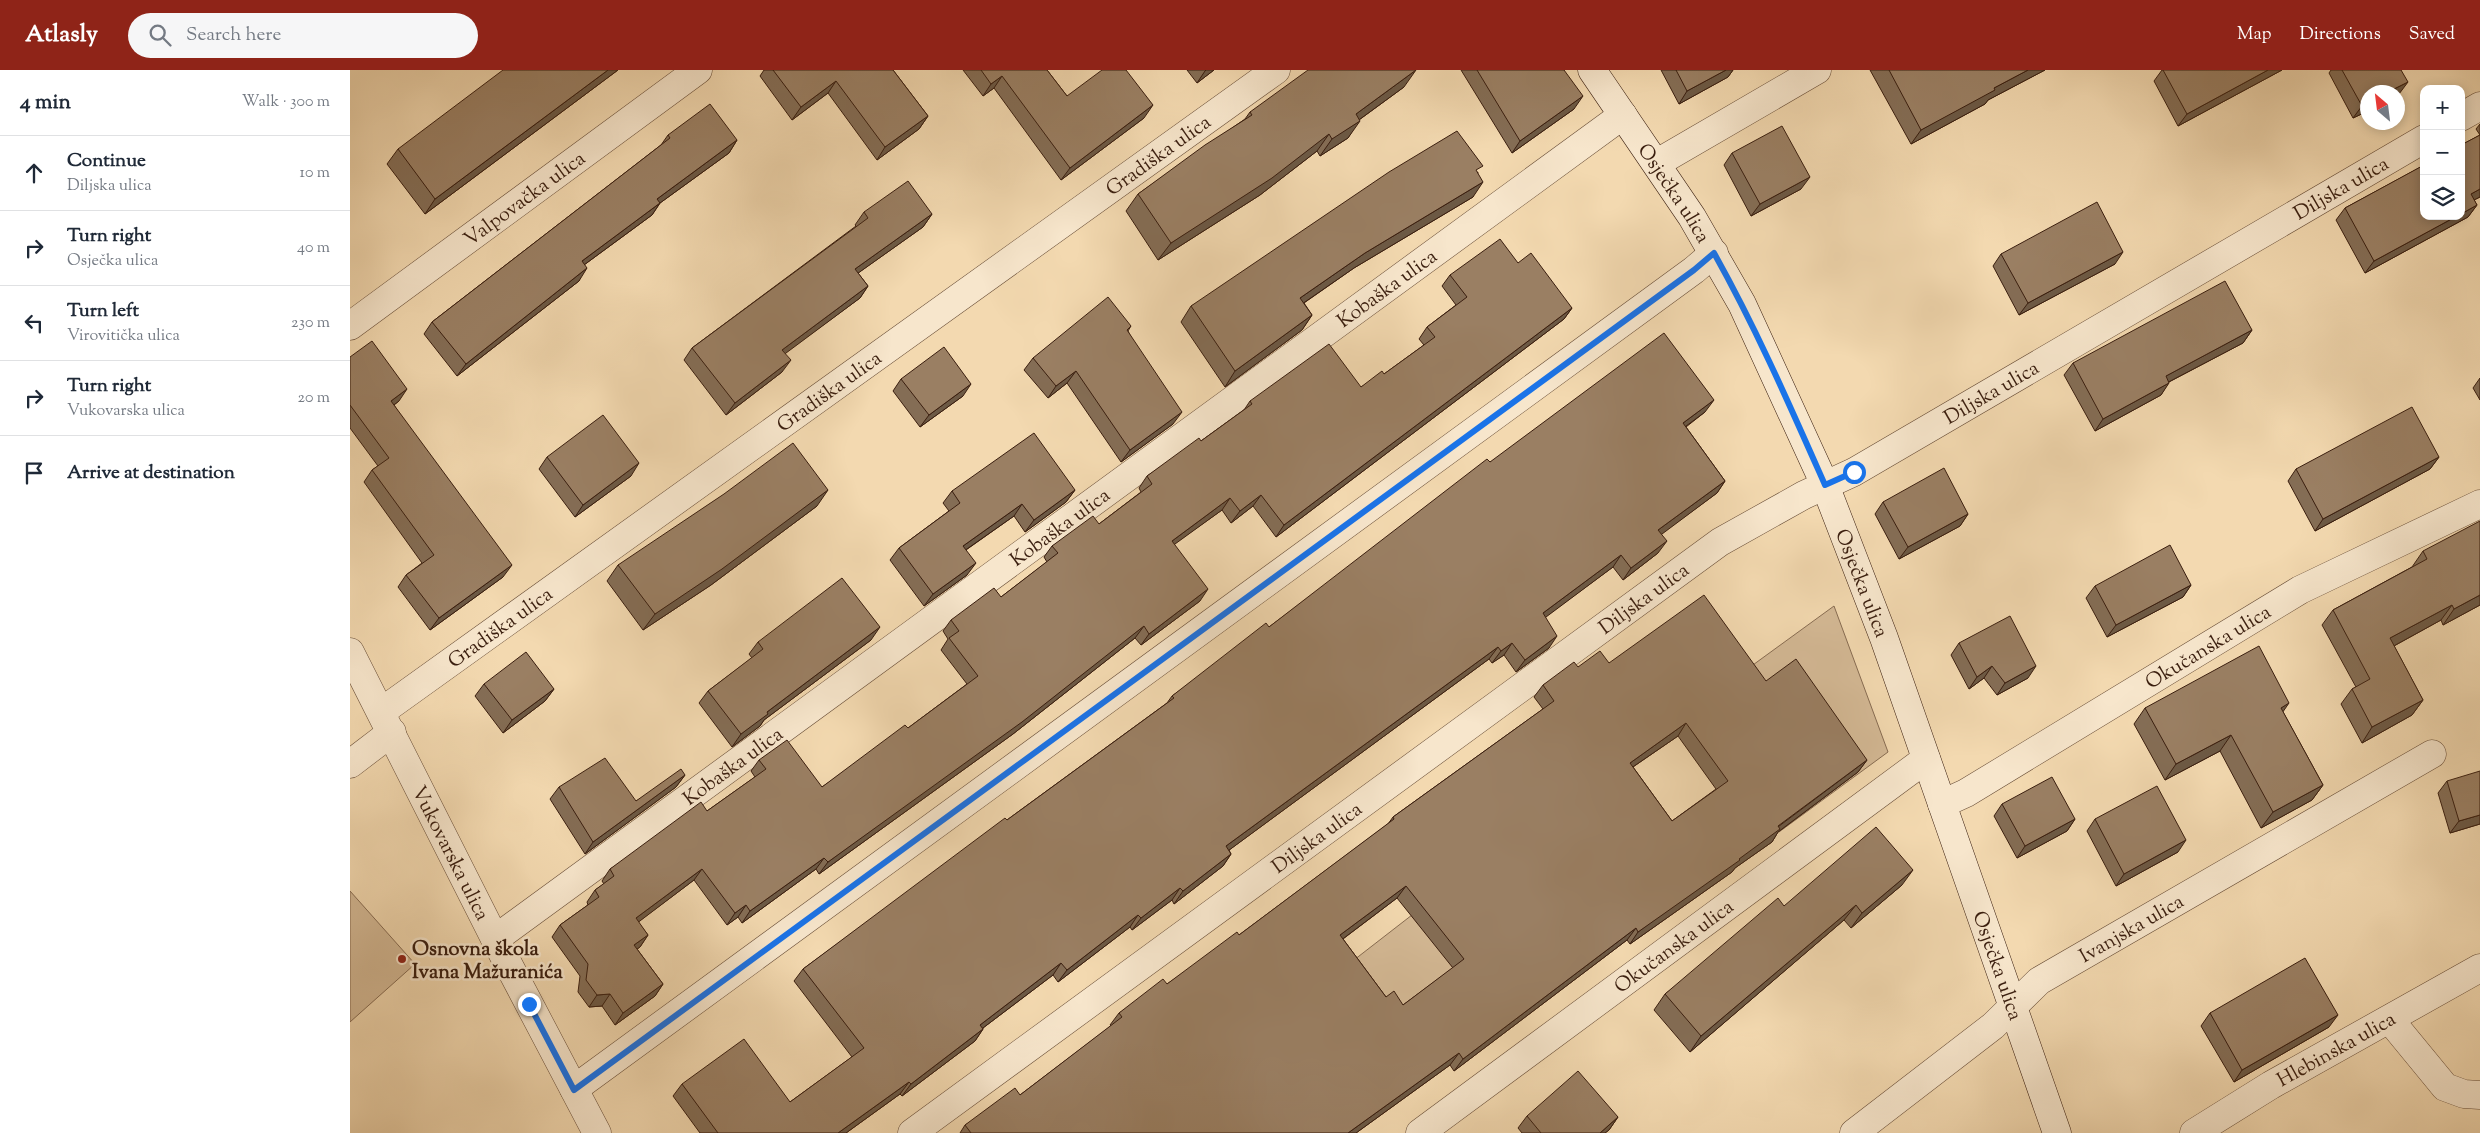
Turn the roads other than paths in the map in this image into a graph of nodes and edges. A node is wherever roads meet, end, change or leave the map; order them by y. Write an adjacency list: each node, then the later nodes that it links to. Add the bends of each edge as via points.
1 (698, 70): 11 (street, Valpovačka ulica)
2 (1276, 70): 15 (street, Gradiška ulica)
3 (1592, 70): 6 (street, Osječka ulica)
4 (1817, 70): 9 (street)
5 (2480, 106): 7 (street)
6 (1623, 115): 9 (street, Osječka ulica); 20 (street, Kobaška ulica)
7 (2465, 115)
8 (2420, 141): 12 (street, Diljska ulica, via 1862,467)
9 (1657, 163): 10 (street, Osječka ulica)
10 (1714, 253): 12 (street, Osječka ulica, via 1769,358); 24 (street)
11 (350, 326)
12 (1825, 485): 17 (street, Osječka ulica); 27 (street, Diljska ulica, via 1720,542)
13 (2480, 504): 19 (street, Okučanska ulica, via 2300,590 1966,793)
14 (350, 652): 15 (street, Vukovarska ulica)
15 (386, 722): 18 (street, Gradiška ulica); 20 (street, Vukovarska ulica)
16 (2432, 754): 22 (street, Ivanjska ulica, via 2039,981)
17 (1926, 759): 19 (street, Osječka ulica); 28 (street, Okučanska ulica)
18 (350, 764)
19 (1942, 804): 22 (street, Osječka ulica)
20 (495, 939): 24 (street, Vukovarska ulica)
21 (2480, 968): 23 (street, Hlebinska ulica)
22 (2013, 1006): 29 (street, Ivanjska ulica, via 1993,1026); 30 (street, Osječka ulica)
23 (2390, 1020): 25 (street, via 2445,1086 2464,1094); 31 (street, Hlebinska ulica, via 2271,1085)
24 (574, 1090): 26 (street, Vukovarska ulica)
25 (2480, 1095)
26 (597, 1133)
27 (912, 1133)
28 (1420, 1133)
29 (1854, 1133)
30 (2057, 1133)
31 (2194, 1133)

